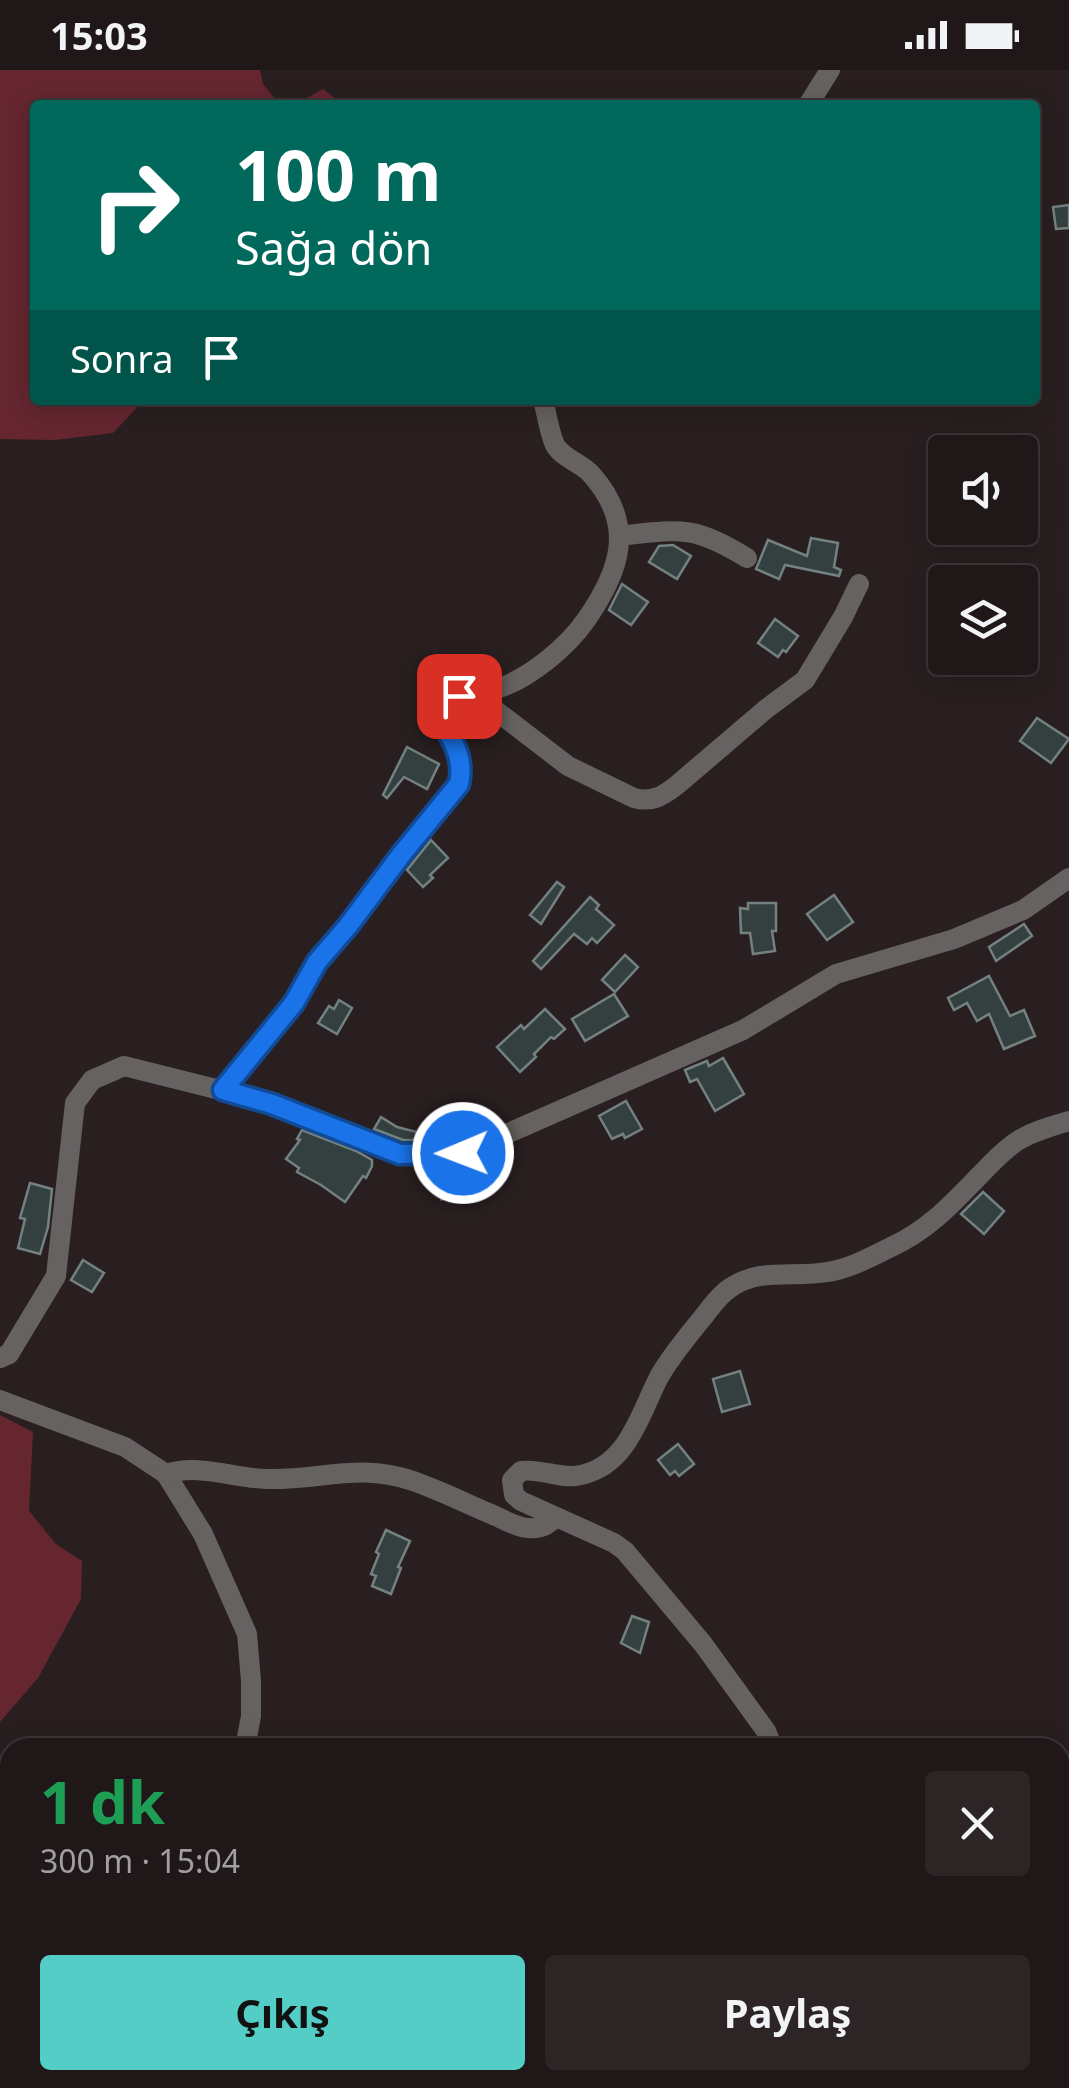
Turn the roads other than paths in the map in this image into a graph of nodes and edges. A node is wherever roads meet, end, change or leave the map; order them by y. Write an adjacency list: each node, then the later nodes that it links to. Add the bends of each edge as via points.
1 (830, 70): 2 (street)
2 (811, 100)
3 (545, 405): 4 (street, via 558,450 590,473 616,516)
4 (619, 536): 5 (street, via 695,532); 7 (street, via 615,566 578,632 548,661 503,687)
5 (748, 558)
6 (859, 584): 7 (street, via 806,680 654,800 634,798 568,766 495,710)
7 (459, 696): 9 (street, via 446,708 443,723 457,748 459,784)
8 (1069, 878): 9 (street, via 1022,910 954,939 836,974 743,1030 463,1153 400,1154)
9 (223, 1090): 11 (street, via 124,1066 92,1080 75,1103 56,1276 10,1354)
10 (1069, 1121): 14 (street, via 1004,1151 916,1235 833,1272 756,1276 720,1296 671,1356 634,1433 611,1460 584,1475 516,1474 514,1494)
11 (0, 1358)
12 (0, 1400): 13 (street, via 126,1448)
13 (166, 1474): 14 (street, via 196,1470 281,1479 375,1472 414,1481 521,1527 544,1526); 15 (street, via 202,1534 247,1634)
14 (555, 1517): 16 (street, via 614,1543 636,1563)
15 (246, 1738)
16 (769, 1738)

